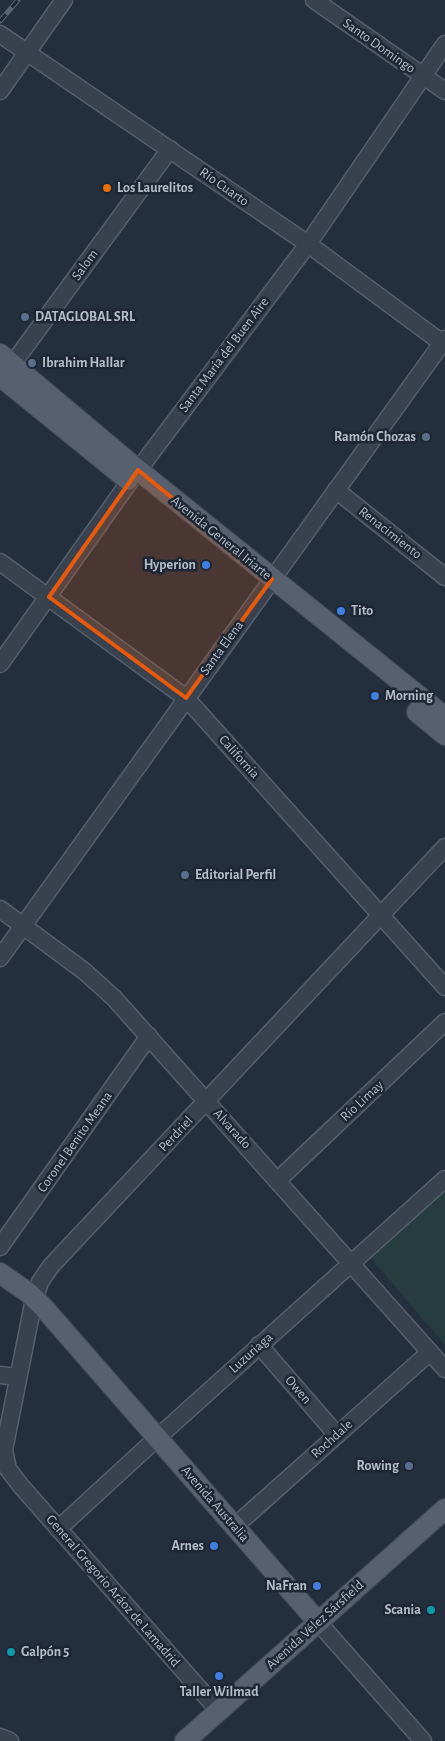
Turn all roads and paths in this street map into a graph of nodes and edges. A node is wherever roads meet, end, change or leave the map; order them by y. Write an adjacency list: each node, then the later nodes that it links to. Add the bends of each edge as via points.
1 (64, 0): 5 (street)
2 (314, 0): 6 (street, Santo Domingo)
3 (0, 34): 5 (street, Río Cuarto)
4 (445, 44): 6 (street, Santa María del Buen Aire)
5 (27, 53): 7 (street); 9 (street, Río Cuarto)
6 (424, 77): 8 (street, Santo Domingo); 10 (street, Santa María del Buen Aire)
7 (0, 91)
8 (445, 91)
9 (170, 149): 10 (street, Río Cuarto); 12 (street, Salom)
10 (308, 244): 11 (street, Río Cuarto); 13 (street, Santa María del Buen Aire)
11 (444, 342): 14 (street, Santa Elena)
12 (3, 371): 13 (main road, Avenida General Iriarte)
13 (134, 476): 17 (main road, Avenida General Iriarte); 18 (street, Santa María del Buen Aire)
14 (336, 490): 16 (street, Renacimiento); 17 (street, Santa Elena)
15 (0, 562): 18 (street, California)
16 (445, 576)
17 (268, 584): 20 (street, Santa Elena); 21 (main road, Avenida General Iriarte); 22 (main road, Avenida General Iriarte)
18 (49, 597): 19 (street, Santa María del Buen Aire); 20 (street, California)
19 (0, 664)
20 (186, 698): 25 (street, California); 26 (street, Santa Elena)
21 (445, 717)
22 (445, 735)
23 (445, 847): 25 (street, Perdriel)
24 (0, 909): 26 (street, Alvarado)
25 (380, 915): 28 (street, California); 31 (street, Perdriel)
26 (23, 926): 27 (street, Santa Elena); 30 (street, Alvarado, via 97,981)
27 (0, 958)
28 (445, 987)
29 (445, 1022): 33 (street, Río Limay)
30 (150, 1036): 31 (street, Alvarado); 34 (street, Coronel Benito Meana)
31 (207, 1101): 33 (street, Alvarado); 37 (street, Perdriel, via 51,1266)
32 (445, 1179): 35 (street, Luzuriaga)
33 (278, 1180): 35 (street, Alvarado)
34 (0, 1247)
35 (352, 1263): 38 (street, Luzuriaga); 39 (street, Alvarado)
36 (0, 1274): 37 (main road, Avenida Australia)
37 (34, 1298): 42 (street, Perdriel); 44 (main road, Avenida Australia)
38 (259, 1345): 43 (street, Owen); 44 (street, Luzuriaga)
39 (430, 1352): 40 (street, Alvarado); 43 (street, Rochdale)
40 (445, 1369)
41 (0, 1375): 42 (street)
42 (18, 1377): 45 (street, Perdriel, via 4,1450)
43 (337, 1436): 47 (street, Rochdale)
44 (156, 1438): 47 (main road, Avenida Australia); 48 (street, Luzuriaga)
45 (8, 1469): 48 (street, General Gregorio Aráoz de Lamadrid)
46 (445, 1509): 49 (main road, Avenida Vélez Sársfield)
47 (234, 1527): 49 (main road, Avenida Australia)
48 (58, 1528): 50 (street, General Gregorio Aráoz de Lamadrid)
49 (318, 1622): 50 (main road, Avenida Vélez Sársfield); 54 (street, Avenida Australia)
50 (219, 1711): 53 (main road, Avenida Vélez Sársfield)
51 (0, 1737): 52 (street)
52 (10, 1741)
53 (185, 1741)
54 (423, 1741)

